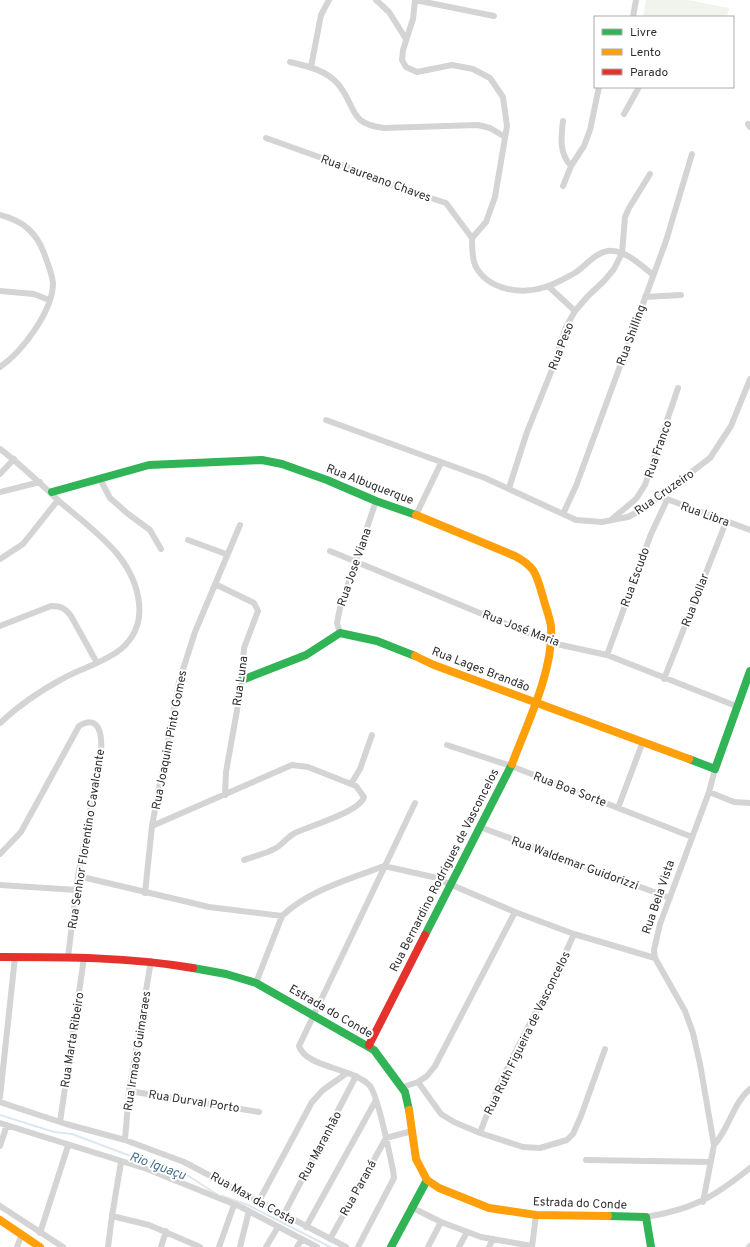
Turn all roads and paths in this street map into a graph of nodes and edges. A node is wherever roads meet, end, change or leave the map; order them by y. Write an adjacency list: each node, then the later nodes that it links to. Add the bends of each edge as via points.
1 (329, 0): 9 (street, via 321,15)
2 (376, 0): 7 (street, via 389,12)
3 (415, 0): 5 (street); 7 (street, via 413,19)
4 (636, 0): 6 (street)
5 (494, 16)
6 (633, 16)
7 (406, 39): 14 (street, via 402,60 411,71 452,65 473,68 490,78 503,97 507,126)
8 (290, 62): 9 (street)
9 (311, 67): 14 (street, via 337,83 358,120 372,127 478,125 490,128)
10 (599, 88): 17 (street, via 590,130 582,152)
11 (638, 88): 12 (street)
12 (624, 114)
13 (563, 121): 17 (street, via 562,146 565,159)
14 (505, 137): 21 (street, via 490,215)
15 (266, 138): 21 (street, Rua Laureano Chaves, via 399,189 446,203)
16 (692, 154): 23 (street, Rua Shilling)
17 (571, 166): 19 (street)
18 (650, 174): 22 (street, Rua Peso, via 625,217)
19 (563, 186)
20 (0, 215): 28 (street, via 26,226 36,238 48,263 53,282)
21 (472, 238): 24 (street, via 476,265 492,284 515,289 538,289)
22 (622, 253): 23 (street); 24 (street, via 607,251 600,254 574,274); 29 (street, Rua Peso, via 614,269)
23 (653, 275): 27 (street, Rua Shilling)
24 (548, 286): 29 (street)
25 (0, 291): 28 (street, via 34,294)
26 (681, 295): 27 (street)
27 (645, 297): 47 (street, Rua Shilling, via 576,486)
28 (49, 300): 30 (street, via 25,343)
29 (575, 311): 40 (street, Rua Peso, via 566,326)
30 (0, 367)
31 (750, 379): 43 (street, Rua Cruzeiro, via 731,426 710,458)
32 (678, 388): 49 (street, Rua Franco, via 645,485 632,503)
33 (326, 420): 36 (street, Rua Cruzeiro)
34 (0, 449): 35 (street)
35 (14, 459): 37 (street); 39 (street)
36 (441, 463): 40 (street, Rua Cruzeiro); 48 (street)
37 (0, 474)
38 (100, 478): 42 (street, Rua Albuquerque); 46 (street, Rua Albuquerque, via 149,465 262,460 328,480); 54 (street, via 110,498 150,530)
39 (40, 482): 41 (street); 42 (street)
40 (509, 488): 47 (street, Rua Cruzeiro)
41 (0, 492)
42 (52, 492): 44 (street)
43 (661, 496): 45 (street, Rua Libra); 49 (street, Rua Cruzeiro, via 628,517)
44 (58, 500): 57 (street, via 23,544); 64 (street, via 114,549 134,579 138,594 140,613 137,629 122,648)
45 (667, 500): 50 (street, Rua Libra); 63 (street, Rua Escudo, via 651,534)
46 (376, 501): 48 (street, Rua Albuquerque); 58 (street, Rua Jose Viana)
47 (563, 514): 49 (street, Rua Cruzeiro, via 586,522)
48 (416, 515): 62 (street, Rua Albuquerque, via 528,563 535,572 551,624)
49 (610, 521)
50 (726, 522): 52 (street, Rua Libra); 66 (street, Rua Dollar)
51 (240, 525): 56 (street, Rua Joaquim Pinto Gomes)
52 (750, 530)
53 (188, 540): 56 (street)
54 (161, 549)
55 (330, 551): 58 (street, Rua José Maria)
56 (226, 554): 59 (street, Rua Joaquim Pinto Gomes)
57 (0, 559)
58 (356, 561): 61 (street, Rua Jose Viana, via 337,618); 62 (street, Rua José Maria)
59 (215, 584): 67 (street, Rua Luna, via 254,603 258,611 244,648); 82 (street, Rua Joaquim Pinto Gomes, via 178,682)
60 (0, 626): 64 (street, via 51,606 60,606 71,616)
61 (340, 633): 67 (street, via 328,644 307,655); 68 (street, Rua Lages Brandão, via 371,639 407,651 434,665)
62 (552, 643): 63 (street, Rua José Maria); 68 (street, Rua Albuquerque)
63 (606, 655): 66 (street, Rua José Maria)
64 (97, 663): 70 (street, via 56,682)
65 (750, 671): 69 (street, Rua Bela Vista)
66 (664, 679): 69 (street, Rua José Maria)
67 (242, 680): 78 (street, Rua Luna, via 226,772)
68 (535, 703): 72 (street, Rua Lages Brandão); 74 (street, Rua Bernardino Rodrigues de Vasconcelos)
69 (736, 706): 75 (street, Rua Bela Vista)
70 (0, 723)
71 (372, 736): 76 (street, via 360,769)
72 (642, 744): 75 (street, Rua Lages Brandão); 81 (street)
73 (447, 745): 74 (street, Rua Boa Sorte)
74 (511, 766): 81 (street, Rua Boa Sorte); 83 (street, Rua Bernardino Rodrigues de Vasconcelos)
75 (715, 769): 77 (street, Rua Bela Vista)
76 (351, 784): 78 (street, via 314,769 292,765); 86 (street, via 362,793 363,801 322,823 297,832 276,848)
77 (709, 792): 80 (street, via 734,802); 84 (street, Rua Bela Vista)
78 (225, 795): 82 (street)
79 (416, 803): 87 (street)
80 (750, 803)
81 (618, 808): 84 (street, Rua Boa Sorte)
82 (152, 826): 92 (street, Rua Joaquim Pinto Gomes)
83 (480, 827): 90 (street, Rua Bernardino Rodrigues de Vasconcelos); 93 (street, Rua Waldemar Guidorizzi)
84 (692, 837): 93 (street, Rua Bela Vista)
85 (0, 854): 88 (street, Rua Senhor Florentino Cavalcante, via 26,825 74,733 79,726 89,723 99,728 102,740)
86 (244, 860)
87 (384, 866): 90 (street, via 433,877); 95 (street, via 307,898); 104 (street)
88 (78, 876): 91 (street, Rua Senhor Florentino Cavalcante); 92 (street)
89 (0, 885): 91 (street)
90 (450, 885): 94 (street); 105 (street, Rua Bernardino Rodrigues de Vasconcelos)
91 (77, 890): 99 (street, Rua Senhor Florentino Cavalcante)
92 (145, 893): 95 (street, via 209,907)
93 (670, 898): 101 (street, Rua Bela Vista, via 655,940)
94 (515, 912): 96 (street); 109 (street, via 436,1066)
95 (282, 916): 103 (street)
96 (574, 934): 101 (street); 121 (street, Rua Ruth Figueira de Vasconcelos, via 500,1084)
97 (0, 957): 98 (street, Estrada do Conde)
98 (15, 957): 99 (street, Estrada do Conde); 113 (street)
99 (68, 957): 100 (street, Estrada do Conde)
100 (84, 958): 102 (street, Estrada do Conde); 117 (street, Rua Marta Ribeiro)
101 (655, 958): 124 (street, via 676,993 693,1033)
102 (151, 961): 103 (street, Estrada do Conde, via 226,974); 112 (street, Rua Irmaos Guimaraes)
103 (256, 983): 104 (street, Estrada do Conde)
104 (314, 1017): 105 (street, Estrada do Conde); 107 (street, via 299,1046 310,1058)
105 (369, 1045): 110 (street, Estrada do Conde)
106 (606, 1049): 121 (street, via 581,1116 573,1134 567,1140 540,1148 523,1147)
107 (347, 1073): 108 (street); 132 (street, via 323,1090 312,1102)
108 (356, 1076): 114 (street, via 371,1087); 140 (street, Rua Maranhão)
109 (418, 1082): 110 (street); 121 (street, via 440,1114)
110 (402, 1087): 120 (street, Estrada do Conde, via 409,1107)
111 (750, 1089): 124 (street, via 741,1099 725,1131)
112 (129, 1091): 116 (street, Rua Durval Porto); 123 (street, Rua Irmaos Guimaraes)
113 (0, 1096)
114 (376, 1100): 122 (street); 145 (street)
115 (0, 1102): 117 (street, Rua Max da Costa)
116 (259, 1112)
117 (60, 1122): 123 (street, Rua Max da Costa)
118 (0, 1123): 119 (street, Rua Max da Costa)
119 (7, 1125): 125 (street); 126 (street, Rua Max da Costa)
120 (412, 1131): 122 (street); 131 (street, Estrada do Conde, via 416,1159)
121 (480, 1133)
122 (386, 1138): 151 (street, Rua Paraná); 166 (street, via 394,1173 391,1184)
123 (125, 1140): 132 (street, Rua Max da Costa, via 184,1162)
124 (714, 1145): 129 (street)
125 (0, 1146)
126 (68, 1146): 128 (street, Rua Max da Costa); 148 (street)
127 (586, 1160): 129 (street)
128 (121, 1162): 134 (street, Rua Max da Costa, via 147,1169); 139 (street)
129 (710, 1162): 133 (street)
130 (750, 1168): 133 (street)
131 (427, 1180): 136 (street); 138 (street, Estrada do Conde, via 489,1208)
132 (259, 1201): 140 (street, Rua Max da Costa)
133 (703, 1202): 141 (street, via 682,1210)
134 (234, 1205): 137 (street, Rua Max da Costa); 160 (street)
135 (0, 1206): 148 (street)
136 (411, 1207): 143 (street); 167 (street)
137 (249, 1211): 144 (street, Rua Max da Costa); 161 (street)
138 (536, 1215): 141 (street, Estrada do Conde); 171 (street)
139 (112, 1216): 146 (street); 157 (street)
140 (283, 1216): 145 (street, Rua Max da Costa)
141 (646, 1217): 172 (street)
142 (0, 1220): 149 (street)
143 (441, 1222): 147 (street); 168 (street)
144 (278, 1227): 150 (street, Rua Max da Costa); 162 (street)
145 (306, 1227): 151 (street, Rua Max da Costa)
146 (166, 1231): 158 (street); 159 (street)
147 (467, 1232): 152 (street); 169 (street)
148 (40, 1233): 156 (street)
149 (22, 1234): 154 (street); 155 (street)
150 (302, 1239): 163 (street); 164 (street, Rua Max da Costa)
151 (330, 1239): 165 (street, Rua Max da Costa)
152 (492, 1239): 153 (street); 170 (street)
153 (520, 1246): 171 (street)
154 (17, 1247)
155 (40, 1247)
156 (63, 1247)
157 (108, 1247)
158 (161, 1247)
159 (200, 1247)
160 (219, 1247)
161 (240, 1247)
162 (266, 1247)
163 (297, 1247)
164 (317, 1247)
165 (346, 1247)
166 (358, 1247)
167 (391, 1247)
168 (428, 1247)
169 (459, 1247)
170 (489, 1247)
171 (532, 1247)
172 (651, 1247)

